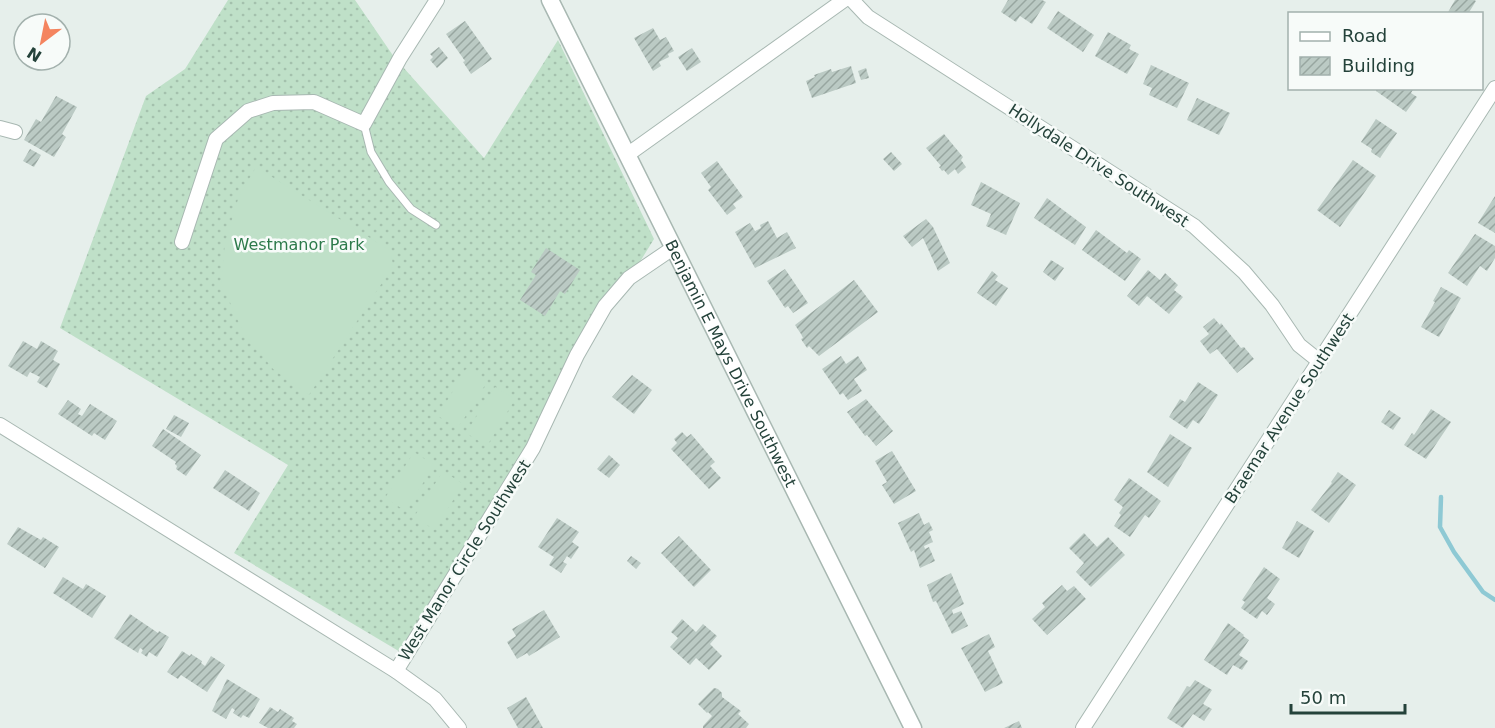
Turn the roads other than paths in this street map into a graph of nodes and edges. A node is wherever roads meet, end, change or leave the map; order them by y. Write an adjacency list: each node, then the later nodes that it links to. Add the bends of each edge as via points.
1 (437, 0): 6 (street)
2 (550, 0): 9 (street, Benjamin E Mays Drive Southwest)
3 (844, 0): 9 (street)
4 (852, 0): 13 (street, Hollydale Drive Southwest, via 868,17 1194,226 1244,272 1299,345)
5 (1495, 88): 13 (street, Braemar Avenue Southwest)
6 (364, 124): 10 (lane, via 371,152 388,182 411,209); 11 (street, via 314,102 273,103 248,111 216,139)
7 (0, 128): 8 (street)
8 (15, 132)
9 (627, 155): 12 (street, Benjamin E Mays Drive Southwest)
10 (436, 225)
11 (182, 242)
12 (673, 248): 15 (street, West Manor Circle Southwest, via 629,278 605,306 533,448); 17 (street, Benjamin E Mays Drive Southwest)
13 (1319, 361): 18 (street, Braemar Avenue Southwest)
14 (0, 425): 15 (street, West Manor Circle Southwest)
15 (396, 671): 16 (street, via 435,699)
16 (459, 728)
17 (913, 728)
18 (1083, 728)

